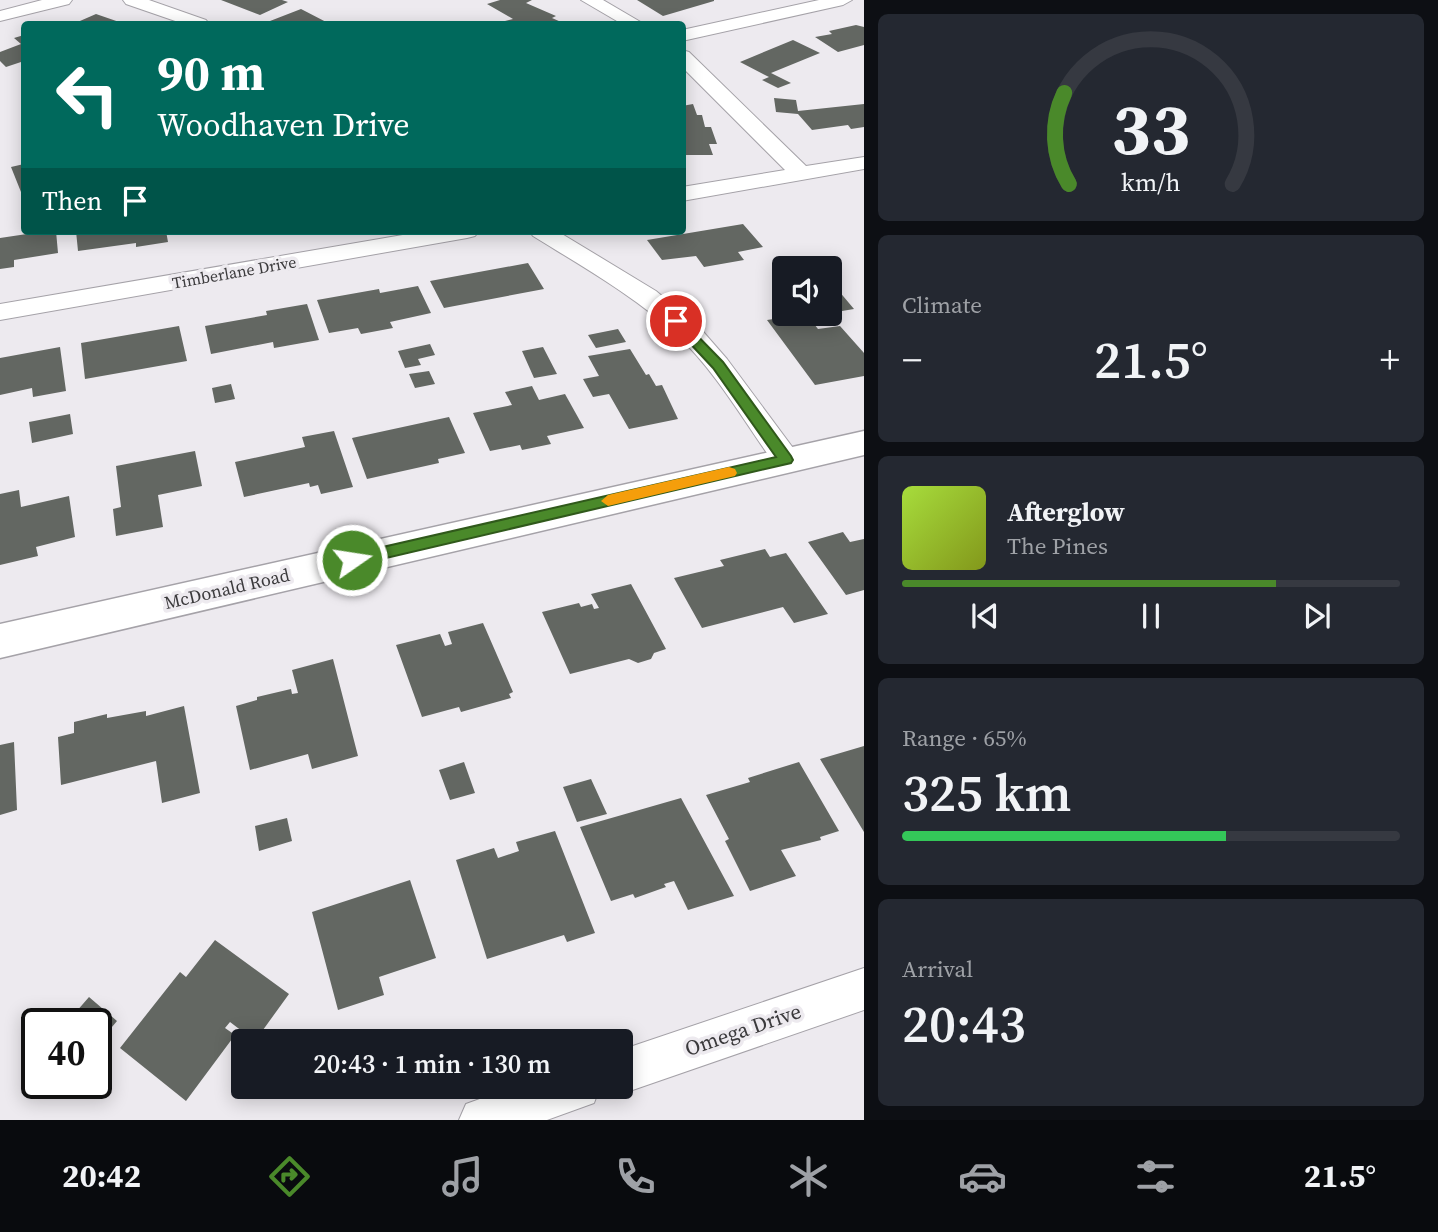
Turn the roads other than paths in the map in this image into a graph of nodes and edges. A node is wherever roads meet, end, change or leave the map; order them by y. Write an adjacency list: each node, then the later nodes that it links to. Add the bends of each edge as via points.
1 (63, 0): 5 (street)
2 (132, 0): 6 (street)
3 (590, 0): 7 (street)
4 (844, 0): 8 (street)
5 (0, 16)
6 (192, 21)
7 (629, 21)
8 (686, 35)
9 (686, 60): 11 (street)
10 (864, 163): 11 (street)
11 (802, 174): 12 (street)
12 (686, 193)
13 (444, 235): 15 (street, Timberlane Drive)
14 (548, 235): 17 (street, via 647,296 690,333)
15 (0, 312)
16 (864, 443): 17 (street, McDonald Road)
17 (786, 460): 18 (street, McDonald Road)
18 (0, 641)
19 (864, 989): 20 (street, Omega Drive)
20 (633, 1068)
21 (543, 1099): 22 (street)
22 (482, 1120)

